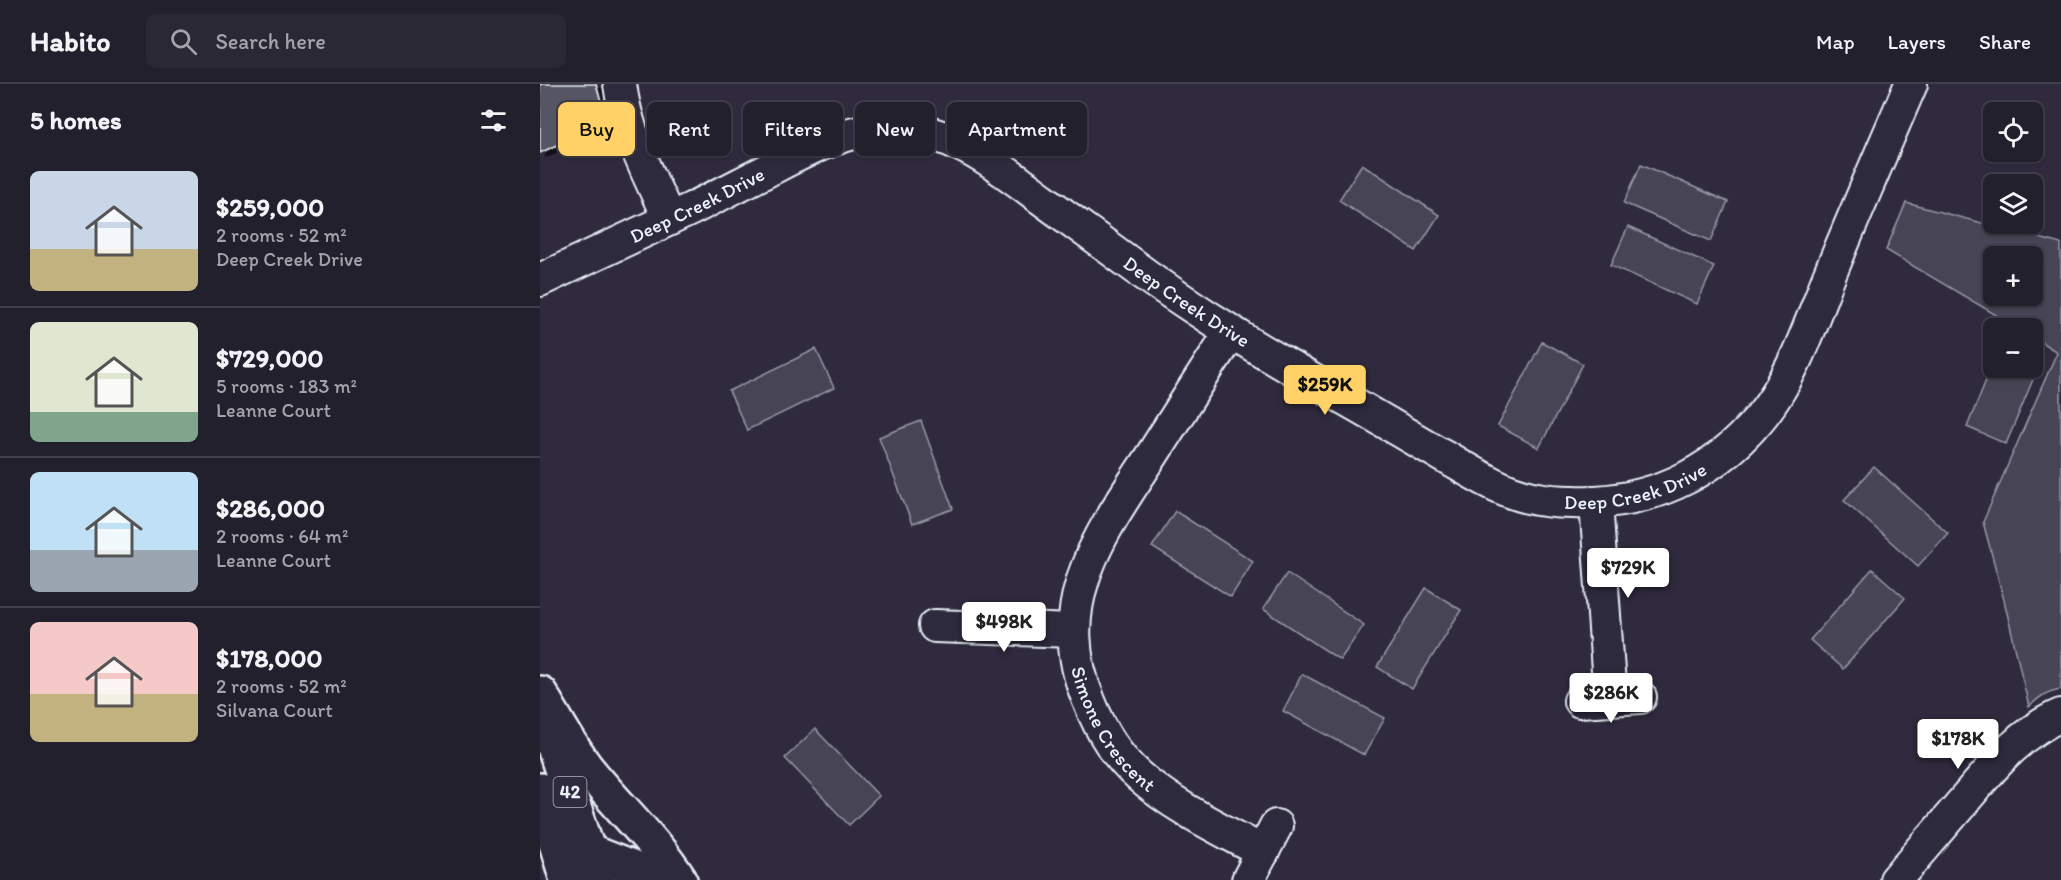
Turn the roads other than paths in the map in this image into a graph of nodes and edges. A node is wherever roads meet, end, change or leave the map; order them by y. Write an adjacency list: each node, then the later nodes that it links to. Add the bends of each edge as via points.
1 (620, 84): 3 (street, via 640,158)
2 (1911, 84): 6 (street, Deep Creek Drive, via 1790,369 1761,418 1724,455 1689,478 1641,496)
3 (669, 219): 4 (street, Deep Creek Drive); 5 (street, Deep Creek Drive, via 829,140 878,129 932,134 952,140 1006,172)
4 (540, 280)
5 (1231, 332): 6 (street, Deep Creek Drive, via 1514,493 1539,500); 8 (street, Simone Crescent, via 1099,538 1082,578)
6 (1596, 503): 10 (street)
7 (935, 626): 8 (street)
8 (1074, 631): 19 (street, Simone Crescent, via 1078,674 1097,721 1139,776 1174,802 1270,839)
9 (540, 693): 18 (main road, via 584,765 664,855)
10 (1610, 699)
11 (540, 705): 15 (main road, 42)
12 (2061, 716): 20 (street, via 2021,738)
13 (540, 790): 14 (main road, 42)
14 (556, 843): 15 (main road); 16 (main road, 42)
15 (594, 866): 17 (main road, via 634,868)
16 (567, 880)
17 (662, 880)
18 (680, 880)
19 (1248, 880)
20 (1896, 880)

